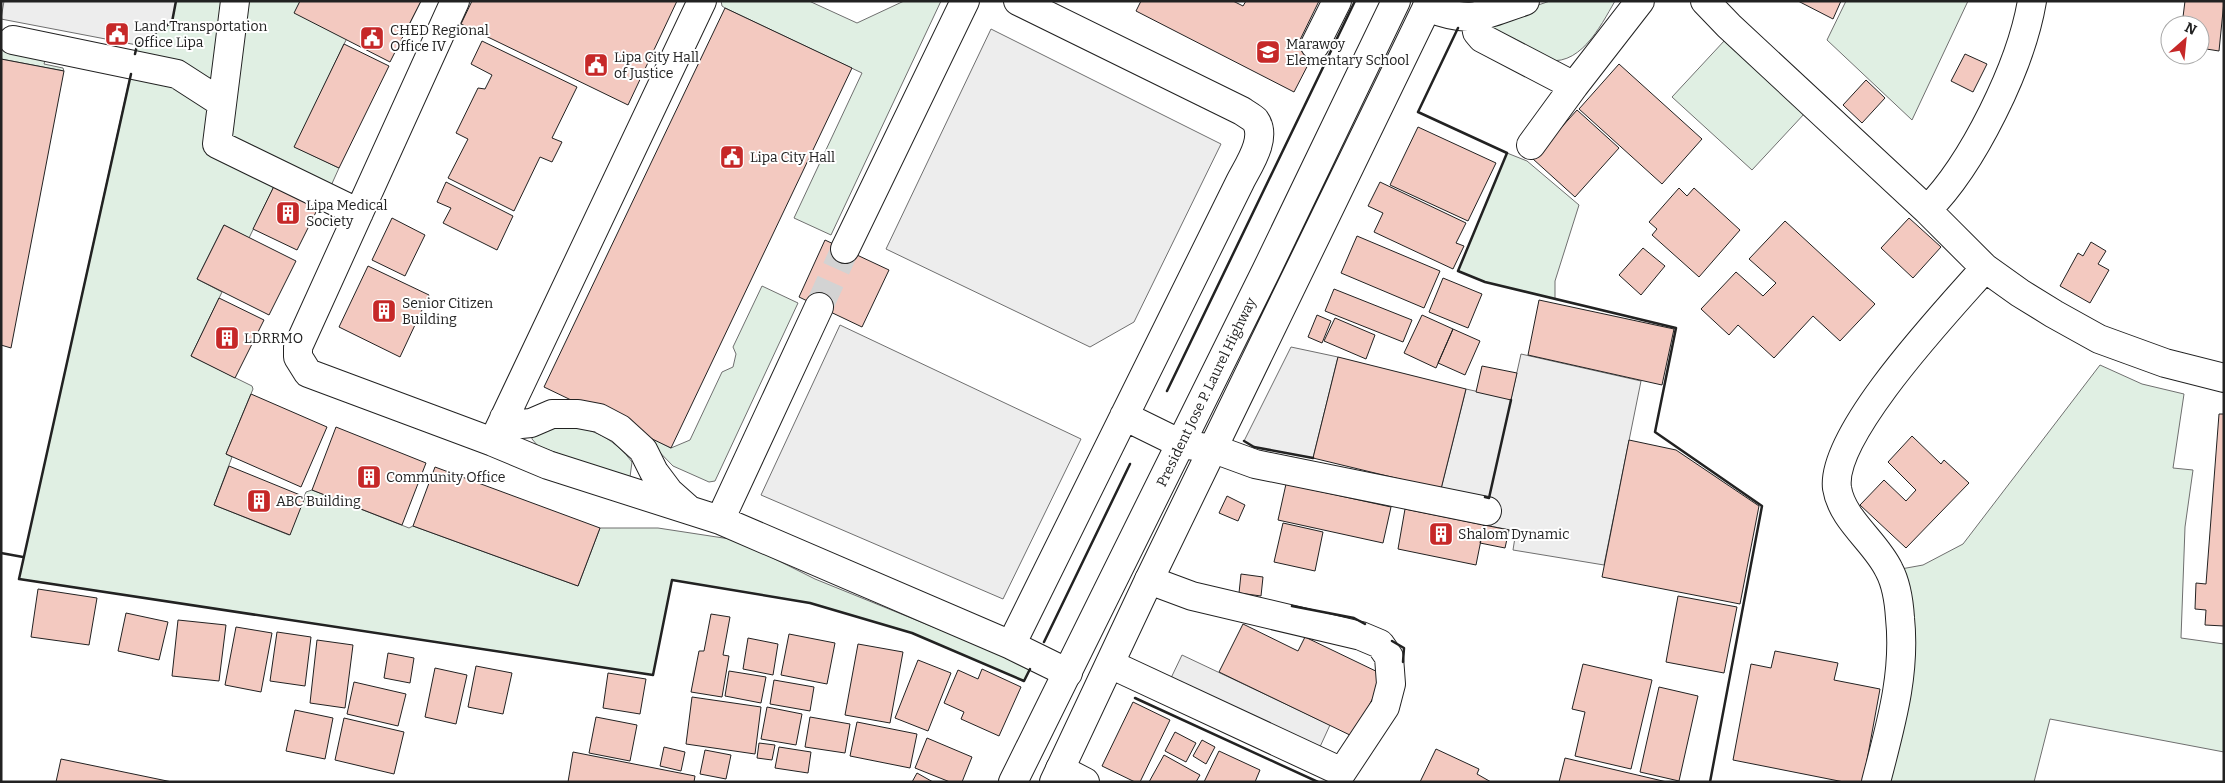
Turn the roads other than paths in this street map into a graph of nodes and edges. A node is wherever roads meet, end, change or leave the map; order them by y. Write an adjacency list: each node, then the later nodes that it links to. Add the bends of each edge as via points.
1 (235, 1): 17 (main road)
2 (455, 1): 20 (main road)
3 (702, 1): 26 (main road)
4 (965, 1): 21 (main road)
5 (1018, 1): 25 (main road, via 1242,111 1255,120 1260,134 1240,182)
6 (1337, 1): 15 (main road)
7 (1396, 1): 27 (main road, President Jose P. Laurel Highway)
8 (1525, 1): 13 (main road)
9 (1640, 1): 16 (main road)
10 (1705, 1): 19 (main road)
11 (2032, 1): 19 (main road, via 2024,34 1997,101 1951,182)
12 (1429, 4): 13 (main road, via 1454,16); 28 (main road)
13 (1475, 18): 16 (main road, via 1477,32 1482,38)
14 (14, 40): 17 (main road, via 177,74)
15 (1315, 46)
16 (1574, 86): 18 (main road)
17 (222, 103): 20 (main road, via 216,144)
18 (1531, 144)
19 (1927, 210): 22 (main road)
20 (359, 213): 26 (main road, via 298,347 298,357 308,373)
21 (845, 249)
22 (1985, 268): 24 (main road, via 2054,314 2099,339 2165,363); 39 (main road, via 1873,401 1838,470 1837,487 1843,506 1882,557 1898,596 1902,653 1899,690)
23 (818, 306): 31 (main road)
24 (2224, 378)
25 (1124, 416): 27 (main road); 33 (main road)
26 (499, 430): 29 (main road, via 548,465); 29 (main road, via 531,423 552,414 599,418 620,429 643,450 669,492)
27 (1181, 444): 28 (main road); 35 (main road, President Jose P. Laurel Highway)
28 (1214, 449): 30 (main road, via 1255,464 1449,497); 32 (main road)
29 (690, 510): 31 (main road)
30 (1487, 511)
31 (720, 520): 33 (main road)
32 (1149, 580): 34 (main road); 34 (main road, via 1192,596 1361,636 1380,644 1389,656 1391,684 1384,707 1342,772)
33 (1010, 645): 35 (main road)
34 (1110, 664): 36 (main road)
35 (1068, 673): 37 (main road, President Jose P. Laurel Highway)
36 (1057, 776): 38 (main road)
37 (1013, 782)
38 (1085, 782)
39 (1876, 782)

